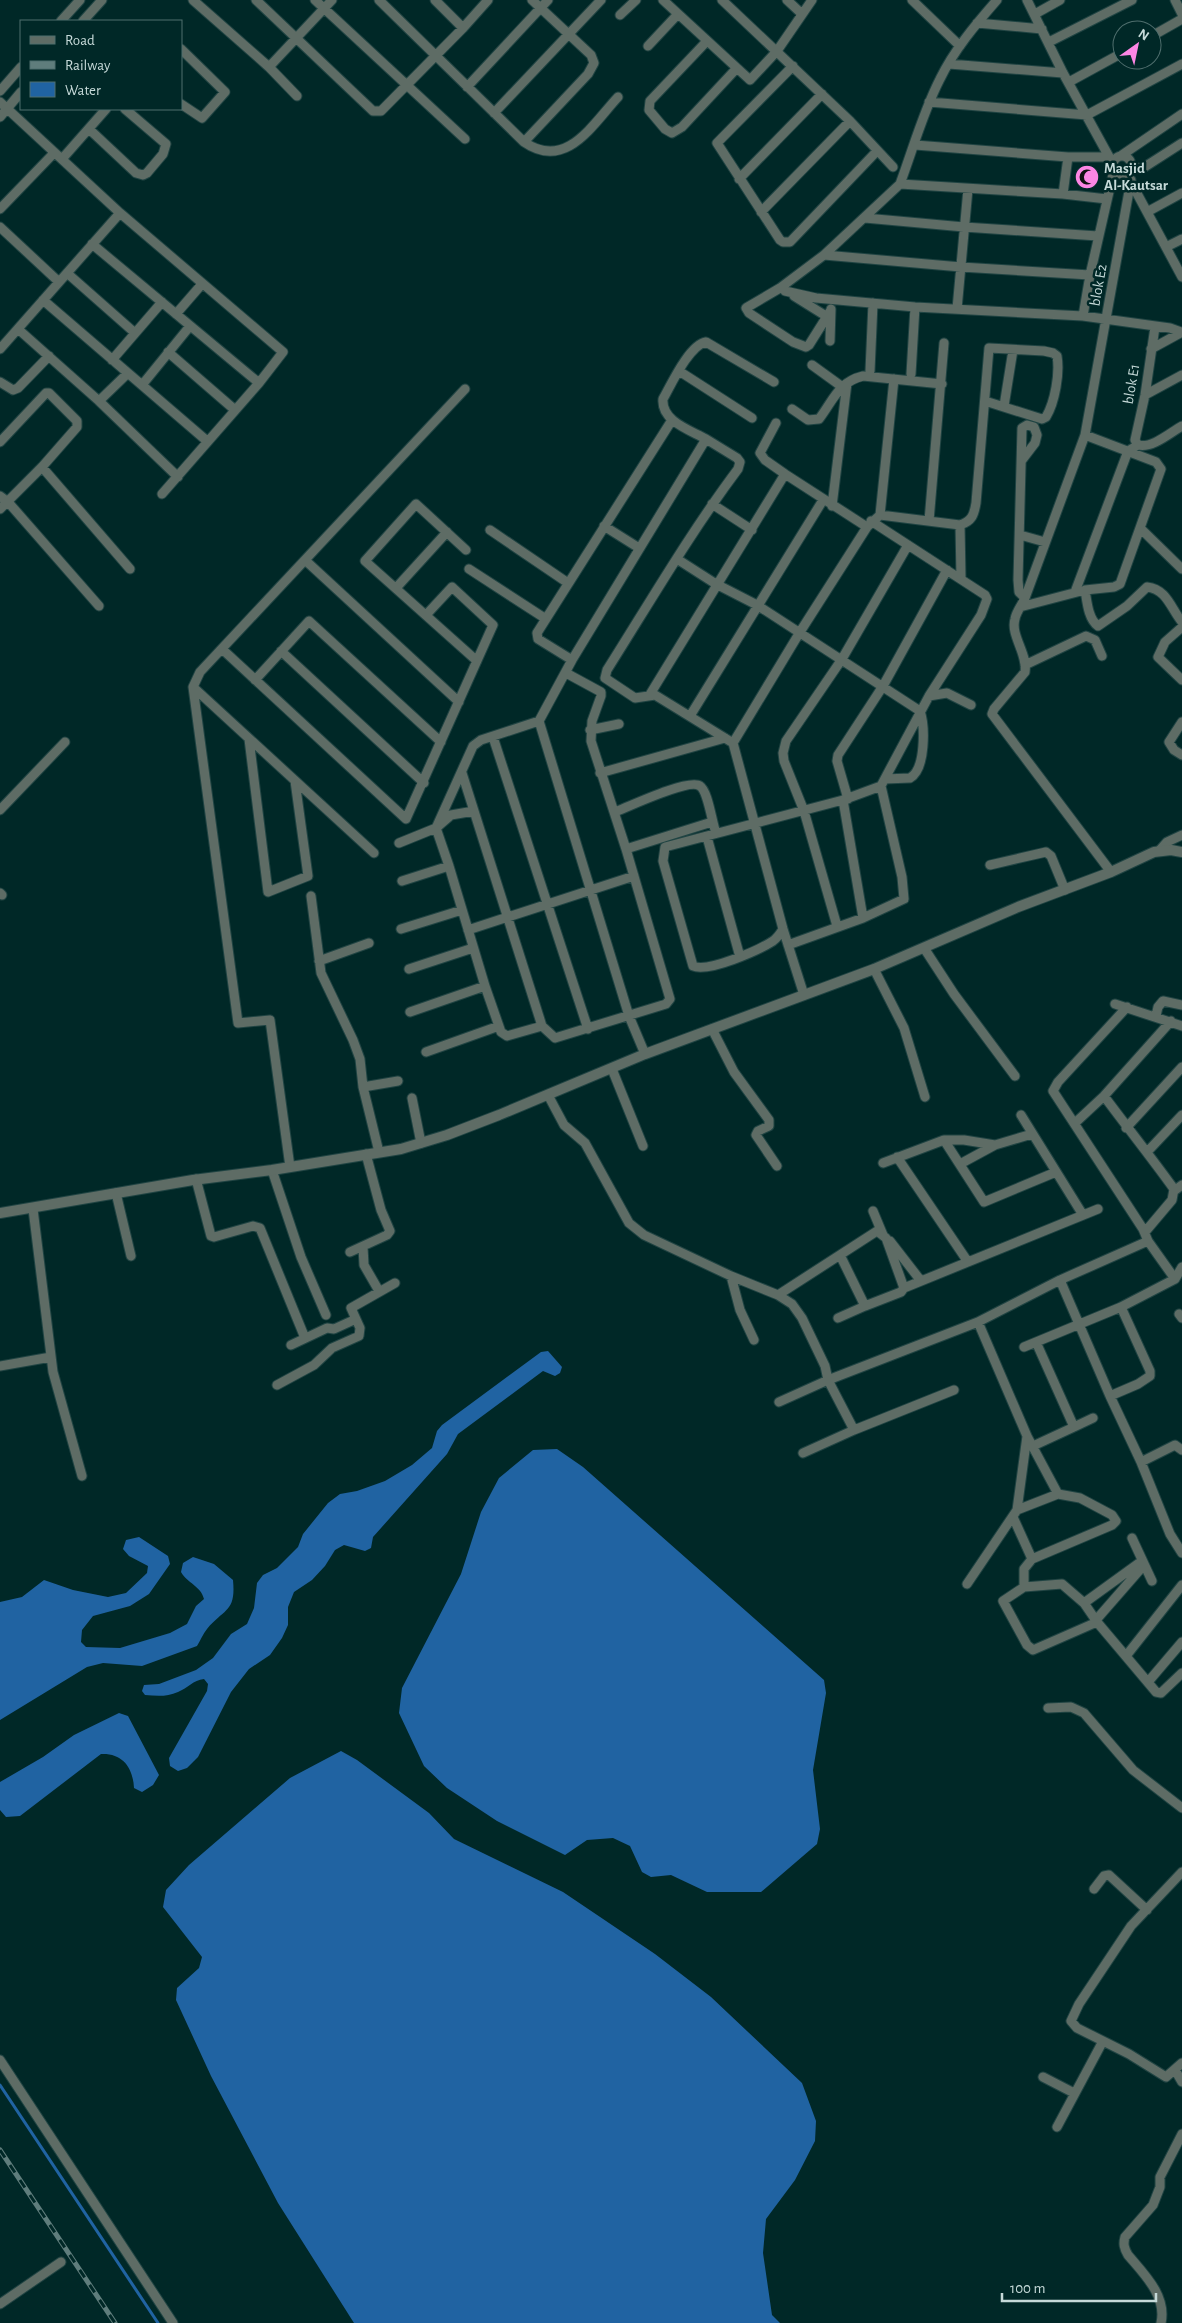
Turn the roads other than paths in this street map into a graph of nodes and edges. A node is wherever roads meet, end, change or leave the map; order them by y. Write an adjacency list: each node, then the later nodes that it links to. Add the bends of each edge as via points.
1 (80, 0): 32 (street)
2 (102, 0): 33 (street)
3 (193, 0): 51 (street)
4 (256, 0): 39 (street)
5 (315, 0): 24 (street)
6 (332, 0): 24 (street)
7 (378, 0): 46 (street)
8 (435, 0): 35 (street)
9 (488, 0): 35 (street)
10 (532, 0): 25 (street)
11 (548, 0): 25 (street)
12 (601, 0): 38 (street)
13 (636, 0): 30 (street)
14 (664, 0): 26 (street)
15 (722, 0): 45 (street)
16 (787, 0): 27 (street)
17 (812, 0): 27 (street)
18 (912, 0): 43 (street)
19 (996, 0): 34 (street)
20 (1027, 0): 28 (street)
21 (1060, 0): 28 (street)
22 (1132, 0): 41 (street)
23 (1175, 0): 29 (street)
24 (324, 8): 39 (street); 56 (street)
25 (540, 8): 38 (street); 57 (street)
26 (678, 14): 40 (street); 42 (street)
27 (802, 14): 45 (street)
28 (1034, 14): 36 (street)
29 (1182, 14)
30 (620, 16)
31 (1182, 19): 37 (street)
32 (62, 20)
33 (84, 20)
34 (977, 23): 36 (street); 43 (street)
35 (463, 28): 46 (street)
36 (1042, 29): 41 (street)
37 (1162, 30)
38 (567, 34): 68 (street); 75 (street, via 591,55 594,66)
39 (296, 39): 51 (street); 56 (street, via 373,111 381,111)
40 (707, 41): 53 (street); 53 (street, via 650,101 649,110 665,129 672,132 682,127)
41 (1049, 42): 54 (street)
42 (648, 46)
43 (960, 46): 48 (street)
44 (182, 50): 64 (street, via 225,92 202,118)
45 (777, 51): 50 (street); 53 (street, via 750,80)
46 (436, 55): 56 (street); 57 (street)
47 (1112, 58): 55 (street)
48 (949, 64): 54 (street); 63 (street)
49 (1182, 64): 70 (street)
50 (793, 66): 60 (street); 86 (street, via 718,141 717,147)
51 (269, 67): 61 (street)
52 (20, 68): 58 (street)
53 (736, 69)
54 (1063, 73): 55 (street)
55 (1069, 82): 70 (street)
56 (406, 84): 74 (street)
57 (467, 87): 68 (street)
58 (0, 91)
59 (20, 93): 65 (street)
60 (822, 94): 72 (street); 86 (street)
61 (297, 96)
62 (618, 97): 75 (street, via 575,142 563,150 544,153)
63 (929, 102): 70 (street); 77 (street)
64 (182, 105)
65 (3, 106): 71 (street); 79 (street)
66 (105, 110): 73 (street)
67 (126, 110): 73 (street, via 166,144 163,154 144,175 136,173)
68 (494, 113): 75 (street)
69 (1182, 114): 80 (street)
70 (1087, 115): 83 (street)
71 (0, 117)
72 (850, 121): 78 (street); 94 (street)
73 (88, 129): 82 (street)
74 (465, 139)
75 (524, 142)
76 (1182, 143): 85 (street)
77 (915, 144): 81 (street); 87 (street)
78 (878, 151): 84 (street); 94 (street, via 790,242 780,240)
79 (54, 153): 82 (street); 92 (street)
80 (1122, 155): 83 (street, via 1116,157); 85 (street, via 1131,162)
81 (1068, 157): 83 (street); 90 (street)
82 (62, 160): 93 (street)
83 (1112, 164): 85 (street, via 1119,174); 91 (street)
84 (893, 167)
85 (1130, 174): 95 (street); 120 (street, blok E2)
86 (739, 179): 94 (street)
87 (900, 184): 88 (street); 96 (street)
88 (968, 188): 90 (street); 98 (street)
89 (1182, 193): 95 (street)
90 (1063, 194): 91 (street)
91 (1107, 199): 99 (street)
92 (0, 209)
93 (120, 212): 101 (street); 109 (street)
94 (761, 212)
95 (1147, 212): 102 (street)
96 (865, 218): 98 (street); 103 (street)
97 (0, 227): 108 (street)
98 (964, 227): 99 (street); 104 (street)
99 (1098, 236): 106 (street)
100 (1182, 239): 102 (street)
101 (92, 244): 105 (street); 113 (street)
102 (1166, 247): 107 (street)
103 (824, 255): 104 (street); 110 (street)
104 (961, 267): 106 (street); 116 (street)
105 (67, 273): 108 (street); 125 (street)
106 (1090, 274): 119 (street)
107 (1182, 277)
108 (59, 282): 112 (street)
109 (202, 284): 118 (street); 143 (street, via 283,352)
110 (782, 289): 111 (street, via 804,296); 117 (street); 117 (street, via 746,308 793,342 808,346)
111 (832, 299): 114 (street); 117 (street)
112 (43, 300): 123 (street); 133 (street)
113 (162, 302): 118 (street); 125 (street)
114 (874, 303): 115 (street); 136 (street)
115 (916, 306): 116 (street); 138 (street)
116 (957, 309): 119 (street)
117 (829, 313): 126 (street)
118 (176, 314): 121 (street)
119 (1083, 316): 120 (street)
120 (1106, 320): 122 (street, blok E2); 158 (street)
121 (190, 326): 131 (street); 143 (street)
122 (1155, 327): 124 (street, blok E2); 129 (street, blok E1)
123 (18, 329): 128 (street); 132 (street)
124 (1182, 332): 129 (street)
125 (135, 333): 133 (street)
126 (830, 341)
127 (944, 343): 145 (street)
128 (0, 349)
129 (1151, 349): 148 (street, blok E1)
130 (1013, 350): 150 (street, via 989,348); 151 (street); 151 (street, via 1053,353 1057,374 1046,417 1042,419)
131 (168, 352): 146 (street); 153 (street)
132 (49, 356): 141 (street, via 18,388 13,390); 149 (street)
133 (112, 360): 137 (street)
134 (812, 365): 144 (street)
135 (679, 371): 142 (street, via 695,347 706,342); 154 (street); 155 (street, via 663,399 662,406)
136 (870, 371)
137 (128, 373): 146 (street); 149 (street)
138 (911, 374)
139 (1182, 375): 148 (street)
140 (894, 379): 144 (street, via 863,376); 145 (street); 174 (street)
141 (0, 382)
142 (774, 382)
143 (259, 384): 153 (street)
144 (844, 384): 152 (street, via 818,419 808,420); 172 (street)
145 (942, 384): 175 (street)
146 (142, 385): 160 (street)
147 (465, 390): 189 (street)
148 (1144, 395): 162 (street, blok E1, via 1134,440)
149 (98, 401): 167 (street)
150 (986, 401): 151 (street); 177 (street, via 974,513 968,522)
151 (1004, 406)
152 (792, 409)
153 (235, 410): 160 (street)
154 (752, 418)
155 (672, 420): 159 (street); 178 (street)
156 (776, 423): 166 (street, via 760,453)
157 (1182, 426): 162 (street, via 1152,444)
158 (1085, 435): 163 (street); 184 (street)
159 (706, 439): 171 (street, via 740,462); 186 (street)
160 (207, 441): 167 (street)
161 (0, 442): 165 (street, via 42,396 49,393 76,418 77,428)
162 (1138, 445): 163 (street)
163 (1128, 451): 179 (street, via 1156,462 1161,469); 198 (street)
164 (1022, 460): 183 (street)
165 (42, 467): 169 (street); 190 (street)
166 (785, 474): 170 (street); 181 (street)
167 (178, 477): 168 (street)
168 (162, 494)
169 (4, 499): 173 (street); 201 (street)
170 (823, 500): 172 (street); 200 (street)
171 (712, 504): 181 (street); 188 (street)
172 (832, 506): 176 (street)
173 (0, 509)
174 (880, 515): 175 (street); 176 (street)
175 (929, 521): 177 (street)
176 (869, 524): 185 (street); 208 (street)
177 (960, 525): 194 (street)
178 (604, 526): 186 (street); 195 (street)
179 (1140, 528): 192 (street); 198 (street, via 1120,584)
180 (490, 530): 195 (street)
181 (752, 530): 196 (street)
182 (447, 532): 187 (street); 197 (street); 197 (street, via 416,504 365,560)
183 (1020, 535): 184 (street); 199 (street, via 1018,580 1019,592)
184 (1045, 542): 199 (street)
185 (908, 545): 193 (street); 213 (street)
186 (639, 548): 214 (street)
187 (466, 550)
188 (677, 559): 196 (street); 222 (street, via 605,675 606,680 635,698)
189 (306, 560): 210 (street); 224 (street)
190 (130, 569)
191 (469, 569): 204 (street)
192 (1182, 569)
193 (947, 570): 194 (street); 220 (street)
194 (961, 578): 223 (street, via 985,595 987,603)
195 (568, 583): 204 (street)
196 (716, 584): 200 (street); 222 (street)
197 (396, 588): 203 (street)
198 (1080, 591): 202 (street); 206 (street)
199 (1025, 598): 202 (street)
200 (757, 605): 208 (street); 227 (street)
201 (100, 606)
202 (1020, 608): 216 (street, via 1014,626)
203 (426, 616): 215 (street); 215 (street, via 452,587 493,625)
204 (546, 619): 214 (street, via 537,633 538,639)
205 (1182, 622): 206 (street, via 1170,601 1147,587 1109,620 1098,626)
206 (1094, 624): 209 (street)
207 (1182, 627): 219 (street, via 1165,642 1158,657)
208 (800, 632): 213 (street); 234 (street)
209 (1090, 636): 212 (street); 216 (street)
210 (222, 649): 218 (street); 221 (street, via 200,672)
211 (281, 651): 218 (street); 236 (street, via 309,622); 241 (street)
212 (1102, 656)
213 (842, 659): 220 (street); 246 (street, via 784,748 784,761)
214 (572, 660): 217 (street)
215 (477, 661): 224 (street)
216 (1025, 665): 263 (street, via 1024,676 994,709 992,716)
217 (566, 672): 228 (street); 231 (street, via 600,692)
218 (255, 680): 241 (street, via 404,819 408,818)
219 (1182, 680)
220 (883, 686): 226 (street); 243 (street, via 838,755)
221 (193, 687): 233 (street); 325 (street, via 238,1023 270,1020)
222 (649, 696): 227 (street, via 656,695)
223 (929, 696): 225 (street, via 947,693); 226 (street)
224 (459, 702): 236 (street)
225 (971, 705)
226 (920, 711): 242 (street); 242 (street, via 924,723 921,760 916,772 910,778)
227 (690, 716): 234 (street)
228 (539, 721): 232 (street); 266 (street)
229 (1182, 722): 237 (street, via 1169,742)
230 (619, 724): 231 (street)
231 (590, 730): 239 (street)
232 (493, 737): 238 (street, via 473,746); 269 (street)
233 (249, 739): 240 (street); 240 (street, via 268,892 308,876)
234 (729, 740): 239 (street); 249 (street)
235 (65, 742): 244 (street)
236 (441, 742): 241 (street)
237 (1182, 755)
238 (462, 773): 245 (street); 250 (street)
239 (600, 773): 247 (street)
240 (295, 781): 260 (street)
241 (424, 783)
242 (883, 783): 243 (street); 272 (street, via 905,896 901,901)
243 (846, 799): 246 (street); 272 (street)
244 (0, 810)
245 (474, 811): 250 (street, via 446,817); 271 (street)
246 (804, 811): 249 (street); 273 (street)
247 (614, 812): 248 (street, via 695,784 705,794); 256 (street)
248 (712, 822): 251 (street); 256 (street)
249 (755, 824): 251 (street); 275 (street)
250 (436, 828): 254 (street); 262 (street)
251 (716, 833): 253 (street)
252 (1182, 835): 257 (street)
253 (706, 837): 281 (street); 281 (street, via 665,847 663,862 693,966 703,969)
254 (399, 843)
255 (1182, 846): 258 (street)
256 (626, 849): 264 (street)
257 (1159, 850): 258 (street); 263 (street)
258 (1170, 850): 259 (street)
259 (1182, 852)
260 (374, 853)
261 (990, 865): 267 (street, via 1046,852 1051,856)
262 (449, 866): 265 (street); 270 (street)
263 (1111, 872): 267 (street)
264 (634, 876): 266 (street); 291 (street, via 670,999 666,1004)
265 (402, 881)
266 (591, 890): 269 (street); 291 (street)
267 (1065, 890): 280 (street)
268 (311, 896): 282 (street)
269 (548, 904): 271 (street); 297 (street)
270 (462, 910): 274 (street); 276 (street)
271 (509, 918): 276 (street); 295 (street)
272 (863, 918): 273 (street)
273 (837, 926): 278 (street)
274 (401, 929)
275 (782, 929): 278 (street); 281 (street, via 774,940)
276 (468, 930): 279 (street)
277 (370, 943): 282 (street)
278 (788, 945): 286 (street)
279 (473, 948): 283 (street); 285 (street)
280 (924, 948): 284 (street); 303 (street)
281 (740, 957)
282 (319, 961): 305 (street, via 329,992 360,1059)
283 (409, 969)
284 (874, 969): 286 (street); 308 (street, via 904,1028)
285 (485, 986): 290 (street); 294 (street)
286 (804, 995): 298 (street)
287 (1115, 1004): 289 (street)
288 (1182, 1005): 292 (street, via 1163,1001)
289 (1127, 1007): 292 (street); 312 (street, via 1054,1087)
290 (410, 1012)
291 (629, 1016): 297 (street); 300 (street)
292 (1156, 1016): 293 (street)
293 (1171, 1021): 296 (street); 307 (street)
294 (500, 1026): 295 (street, via 501,1032 507,1036); 299 (street)
295 (542, 1026): 297 (street, via 555,1038)
296 (1182, 1026)
297 (588, 1029)
298 (712, 1029): 300 (street); 326 (street, via 734,1072 769,1120 769,1126 756,1135)
299 (426, 1052)
300 (646, 1054): 302 (street)
301 (1182, 1067): 313 (street)
302 (612, 1069): 306 (street); 317 (street)
303 (1016, 1076)
304 (398, 1081): 305 (street)
305 (363, 1087): 320 (street)
306 (548, 1095): 316 (street); 346 (street, via 564,1125 585,1143 628,1223 644,1235)
307 (1104, 1096): 312 (street); 313 (street)
308 (925, 1097)
309 (412, 1098): 316 (street)
310 (1021, 1115): 314 (street)
311 (1182, 1115): 319 (street)
312 (1075, 1123): 339 (street)
313 (1126, 1128): 319 (street)
314 (1032, 1134): 318 (street); 328 (street)
315 (944, 1140): 318 (street); 322 (street); 324 (street)
316 (422, 1143): 320 (street)
317 (644, 1146)
318 (995, 1146): 324 (street)
319 (1148, 1151): 331 (street)
320 (380, 1152): 321 (street)
321 (366, 1154): 325 (street); 340 (street, via 390,1231)
322 (897, 1157): 323 (street); 344 (street)
323 (883, 1163)
324 (960, 1164): 328 (street, via 984,1202)
325 (290, 1166): 327 (street)
326 (777, 1166)
327 (272, 1170): 329 (street); 356 (street)
328 (1056, 1172): 337 (street)
329 (196, 1180): 332 (street); 361 (street, via 212,1236 253,1226 260,1228)
330 (1182, 1185): 331 (street)
331 (1174, 1191): 339 (street, via 1172,1200)
332 (116, 1193): 333 (street); 343 (street)
333 (33, 1209): 336 (street); 366 (street)
334 (1098, 1209): 337 (street)
335 (873, 1211): 338 (street)
336 (0, 1213)
337 (1083, 1215): 344 (street)
338 (884, 1236): 342 (street, via 874,1232); 349 (street); 351 (street)
339 (1146, 1237): 347 (street); 348 (street)
340 (363, 1246): 341 (street); 352 (street, via 364,1265)
341 (350, 1252)
342 (840, 1254): 353 (street); 354 (street)
343 (131, 1256)
344 (968, 1262): 349 (street)
345 (1182, 1267): 348 (street)
346 (731, 1276): 353 (street); 362 (street, via 740,1310)
347 (1060, 1280): 359 (street); 360 (street)
348 (1175, 1280): 355 (street)
349 (921, 1281): 351 (street)
350 (395, 1283): 352 (street)
351 (904, 1288): 354 (street)
352 (379, 1291): 358 (street, via 351,1308)
353 (778, 1295): 368 (street, via 792,1304 802,1318 825,1366)
354 (865, 1306): 357 (street)
355 (1121, 1307): 360 (street); 371 (street, via 1150,1376)
356 (326, 1315)
357 (838, 1318)
358 (356, 1319): 361 (street); 369 (street, via 361,1332 359,1336 332,1348 314,1365)
359 (978, 1322): 368 (street); 376 (street)
360 (1078, 1324): 363 (street); 371 (street)
361 (305, 1338): 364 (street)
362 (754, 1340)
363 (1036, 1342): 365 (street); 374 (street)
364 (292, 1345)
365 (1024, 1347)
366 (51, 1357): 367 (street); 381 (street, via 57,1390)
367 (0, 1366)
368 (828, 1380): 372 (street); 375 (street)
369 (277, 1386)
370 (954, 1390): 375 (street)
371 (1110, 1396): 380 (street)
372 (780, 1402)
373 (1093, 1418): 374 (street)
374 (1074, 1427): 377 (street)
375 (854, 1430): 379 (street)
376 (1027, 1436): 377 (street); 383 (street)
377 (1032, 1446): 382 (street)
378 (1182, 1450): 380 (street, via 1175,1444)
379 (803, 1453)
380 (1140, 1460): 385 (street, via 1170,1534)
381 (82, 1476)
382 (1058, 1494): 383 (street); 386 (street, via 1080,1498 1116,1521)
383 (1015, 1513): 386 (street); 389 (street)
384 (1132, 1538): 387 (street)
385 (1182, 1553)
386 (1032, 1559): 390 (street, via 1024,1569)
387 (1143, 1563): 388 (street); 392 (street); 393 (street)
388 (1152, 1581)
389 (967, 1584)
390 (1024, 1584): 392 (street, via 1062,1584); 393 (street, via 1003,1602 1032,1650)
391 (1182, 1585): 395 (street)
392 (1084, 1603): 393 (street)
393 (1097, 1621): 395 (street)
394 (1182, 1642): 397 (street)
395 (1126, 1656): 397 (street)
396 (1182, 1673): 397 (street, via 1161,1693)
397 (1148, 1682)
398 (1048, 1708): 399 (street, via 1072,1707 1084,1713 1133,1770)
399 (1182, 1808)
400 (1182, 1872): 402 (street)
401 (1094, 1889): 402 (street, via 1104,1876 1109,1875)
402 (1147, 1910): 403 (street, via 1132,1926 1071,2018 1077,2028)
403 (1103, 2041): 406 (street, via 1166,2077); 409 (street)
404 (0, 2060): 414 (street)
405 (1182, 2063): 406 (street)
406 (1175, 2070): 408 (street)
407 (1043, 2077): 409 (street)
408 (1182, 2082)
409 (1074, 2093): 410 (street)
410 (1057, 2127)
411 (1182, 2134): 415 (street, via 1160,2177 1153,2206 1124,2241 1128,2255 1158,2295 1163,2313)
412 (60, 2262): 413 (street)
413 (0, 2304)
414 (173, 2323)
415 (1161, 2323)

